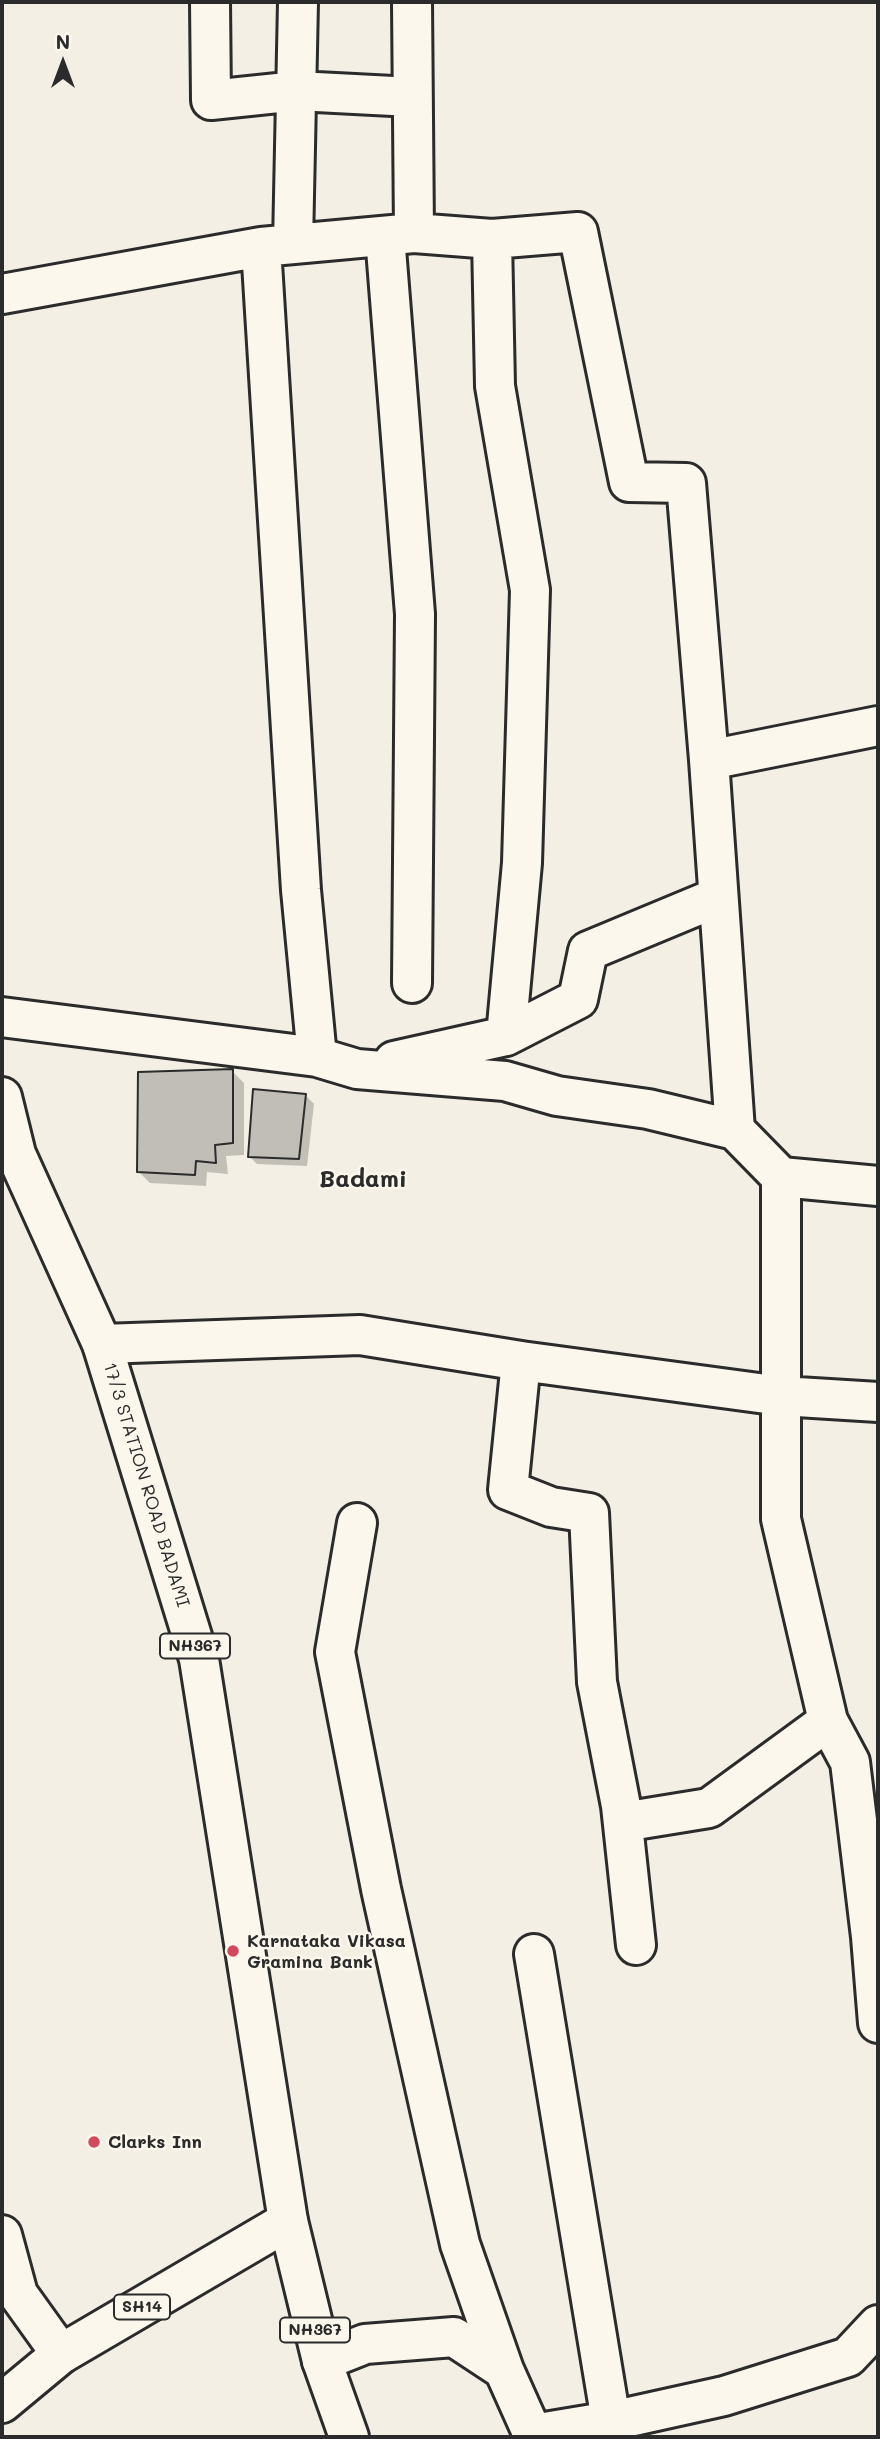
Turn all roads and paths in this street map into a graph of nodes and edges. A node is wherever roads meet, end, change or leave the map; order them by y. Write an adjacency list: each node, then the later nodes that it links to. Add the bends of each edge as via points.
1 (210, 2): 4 (main road, via 211,100)
2 (298, 2): 4 (main road)
3 (412, 2): 5 (main road)
4 (297, 91): 5 (main road); 8 (main road)
5 (412, 97): 6 (main road)
6 (399, 234): 7 (main road); 8 (main road); 13 (main road, via 415,614)
7 (492, 239): 11 (main road, via 578,232 629,482 686,483); 15 (main road, via 495,386 530,590 522,863)
8 (277, 246): 9 (main road); 16 (main road, via 301,890)
9 (2, 294)
10 (878, 726): 11 (main road)
11 (709, 760): 12 (main road)
12 (718, 897): 15 (main road, via 588,951 578,999); 19 (main road)
13 (412, 983)
14 (2, 1017): 16 (main road)
15 (506, 1036): 17 (main road)
16 (317, 1057): 17 (main road)
17 (358, 1069): 19 (main road, via 505,1081 558,1096 648,1109)
18 (2, 1097): 20 (main road, 17/3 STATION ROAD BADAMI / NH367)
19 (735, 1130): 21 (main road)
20 (9, 1156): 23 (main road, 17/3 STATION ROAD BADAMI / NH367)
21 (781, 1177): 22 (main road); 25 (main road)
22 (878, 1186)
23 (102, 1343): 24 (main road, via 360,1335); 34 (main road, 17/3 STATION ROAD BADAMI / NH367, via 199,1658)
24 (521, 1361): 25 (main road); 29 (main road, via 508,1490 551,1507 589,1513 597,1682)
25 (781, 1396): 26 (main road); 28 (main road, via 781,1519)
26 (878, 1402)
27 (358, 1523): 39 (main road, via 335,1651 381,1889 460,2244)
28 (828, 1721): 29 (main road, via 709,1808); 30 (main road, via 850,1762)
29 (623, 1822): 31 (main road)
30 (873, 1907): 33 (main road)
31 (636, 1945)
32 (534, 1954): 41 (main road)
33 (878, 2022)
34 (288, 2221): 37 (main road, SH14); 38 (main road, NH367)
35 (2, 2235): 37 (main road, via 18,2294)
36 (878, 2325): 41 (main road, via 848,2357 724,2396)
37 (61, 2354): 40 (main road, SH14)
38 (322, 2361): 39 (main road, via 365,2344 454,2337); 43 (main road, NH367)
39 (504, 2370): 42 (main road)
40 (2, 2403)
41 (611, 2421): 42 (main road)
42 (533, 2436)
43 (349, 2437)

